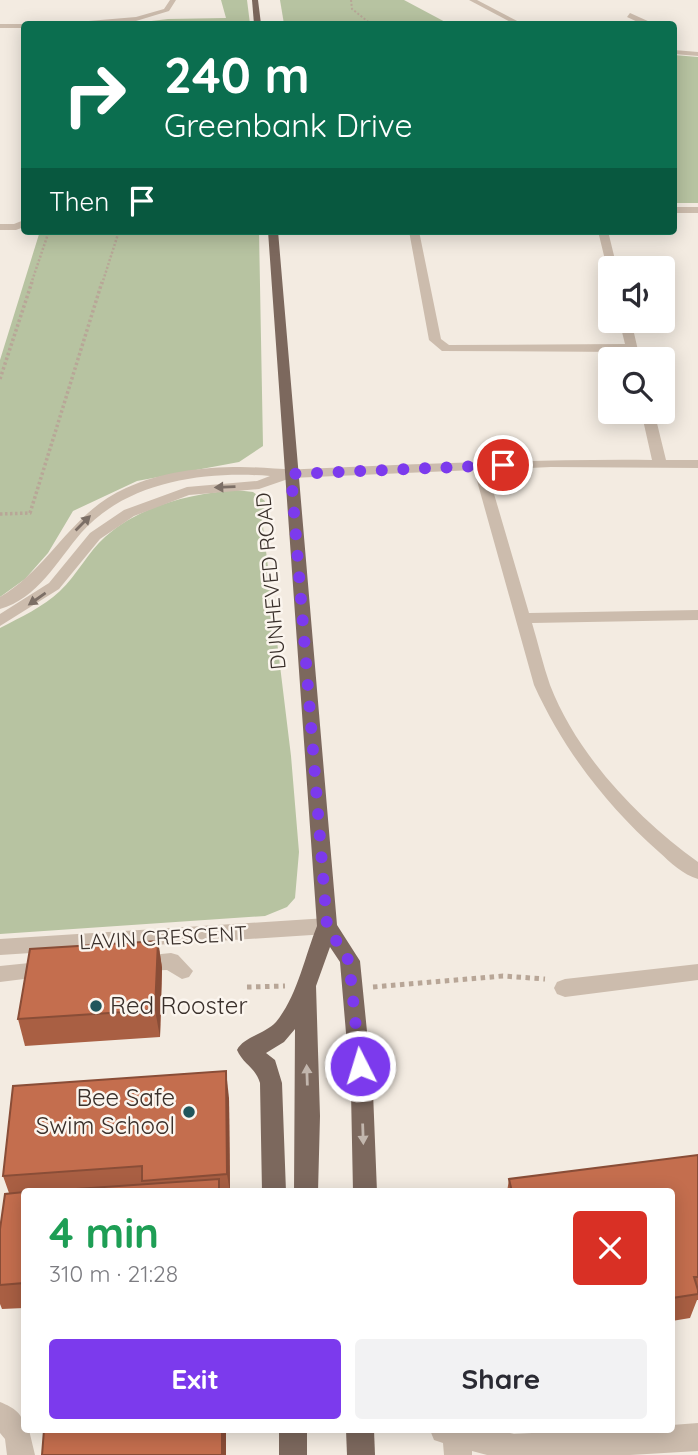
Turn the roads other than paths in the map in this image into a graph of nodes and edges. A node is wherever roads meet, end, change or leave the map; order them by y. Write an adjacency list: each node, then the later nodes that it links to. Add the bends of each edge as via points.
1 (173, 0): 5 (street, via 167,10 143,18)
2 (256, 0): 6 (main road)
3 (472, 0): 7 (street)
4 (630, 15): 8 (street)
5 (100, 21)
6 (258, 21)
7 (513, 21)
8 (641, 21)
9 (0, 26): 10 (street)
10 (21, 26)
11 (677, 52): 12 (street)
12 (698, 54)
13 (677, 210): 14 (street)
14 (698, 210)
15 (0, 219): 16 (street)
16 (21, 220)
17 (21, 223): 18 (street)
18 (0, 227)
19 (273, 235): 28 (main road, DUNHEVED ROAD)
20 (415, 235): 23 (street, via 435,340 441,346)
21 (604, 235): 22 (street)
22 (609, 256)
23 (598, 352)
24 (651, 424): 25 (street)
25 (660, 463): 26 (street); 27 (street)
26 (698, 464)
27 (479, 465): 28 (street); 31 (street)
28 (291, 474): 29 (street, one-way to 28, via 35,581 88,518 130,492 199,474 259,470); 32 (street, one-way to 32, via 259,485 187,491 129,513 95,536 54,586); 34 (main road, DUNHEVED ROAD)
29 (0, 604)
30 (698, 615): 31 (street)
31 (522, 618): 33 (street, via 547,699 569,736 635,820)
32 (0, 621)
33 (698, 872)
34 (327, 926): 35 (street, LAVIN CRESCENT); 41 (main road, DUNHEVED ROAD); 45 (main road, DUNHEVED ROAD, one-way to 45, via 349,961 362,1092)
35 (0, 947)
36 (119, 965): 38 (street, via 171,961)
37 (67, 968): 40 (street)
38 (182, 971)
39 (698, 972): 42 (street)
40 (0, 974)
41 (295, 986): 43 (main road, via 284,1030 248,1050 268,1068 271,1083); 44 (main road, DUNHEVED ROAD, one-way to 41, via 308,1116)
42 (565, 988)
43 (274, 1188)
44 (306, 1188)
45 (365, 1188)
46 (0, 1416): 54 (street, via 20,1438)
47 (293, 1433): 55 (main road)
48 (360, 1433): 56 (main road)
49 (698, 1437): 51 (street)
50 (452, 1439): 53 (street)
51 (641, 1448): 52 (street)
52 (578, 1450): 53 (street)
53 (515, 1451)
54 (21, 1455)
55 (293, 1455)
56 (361, 1455)

